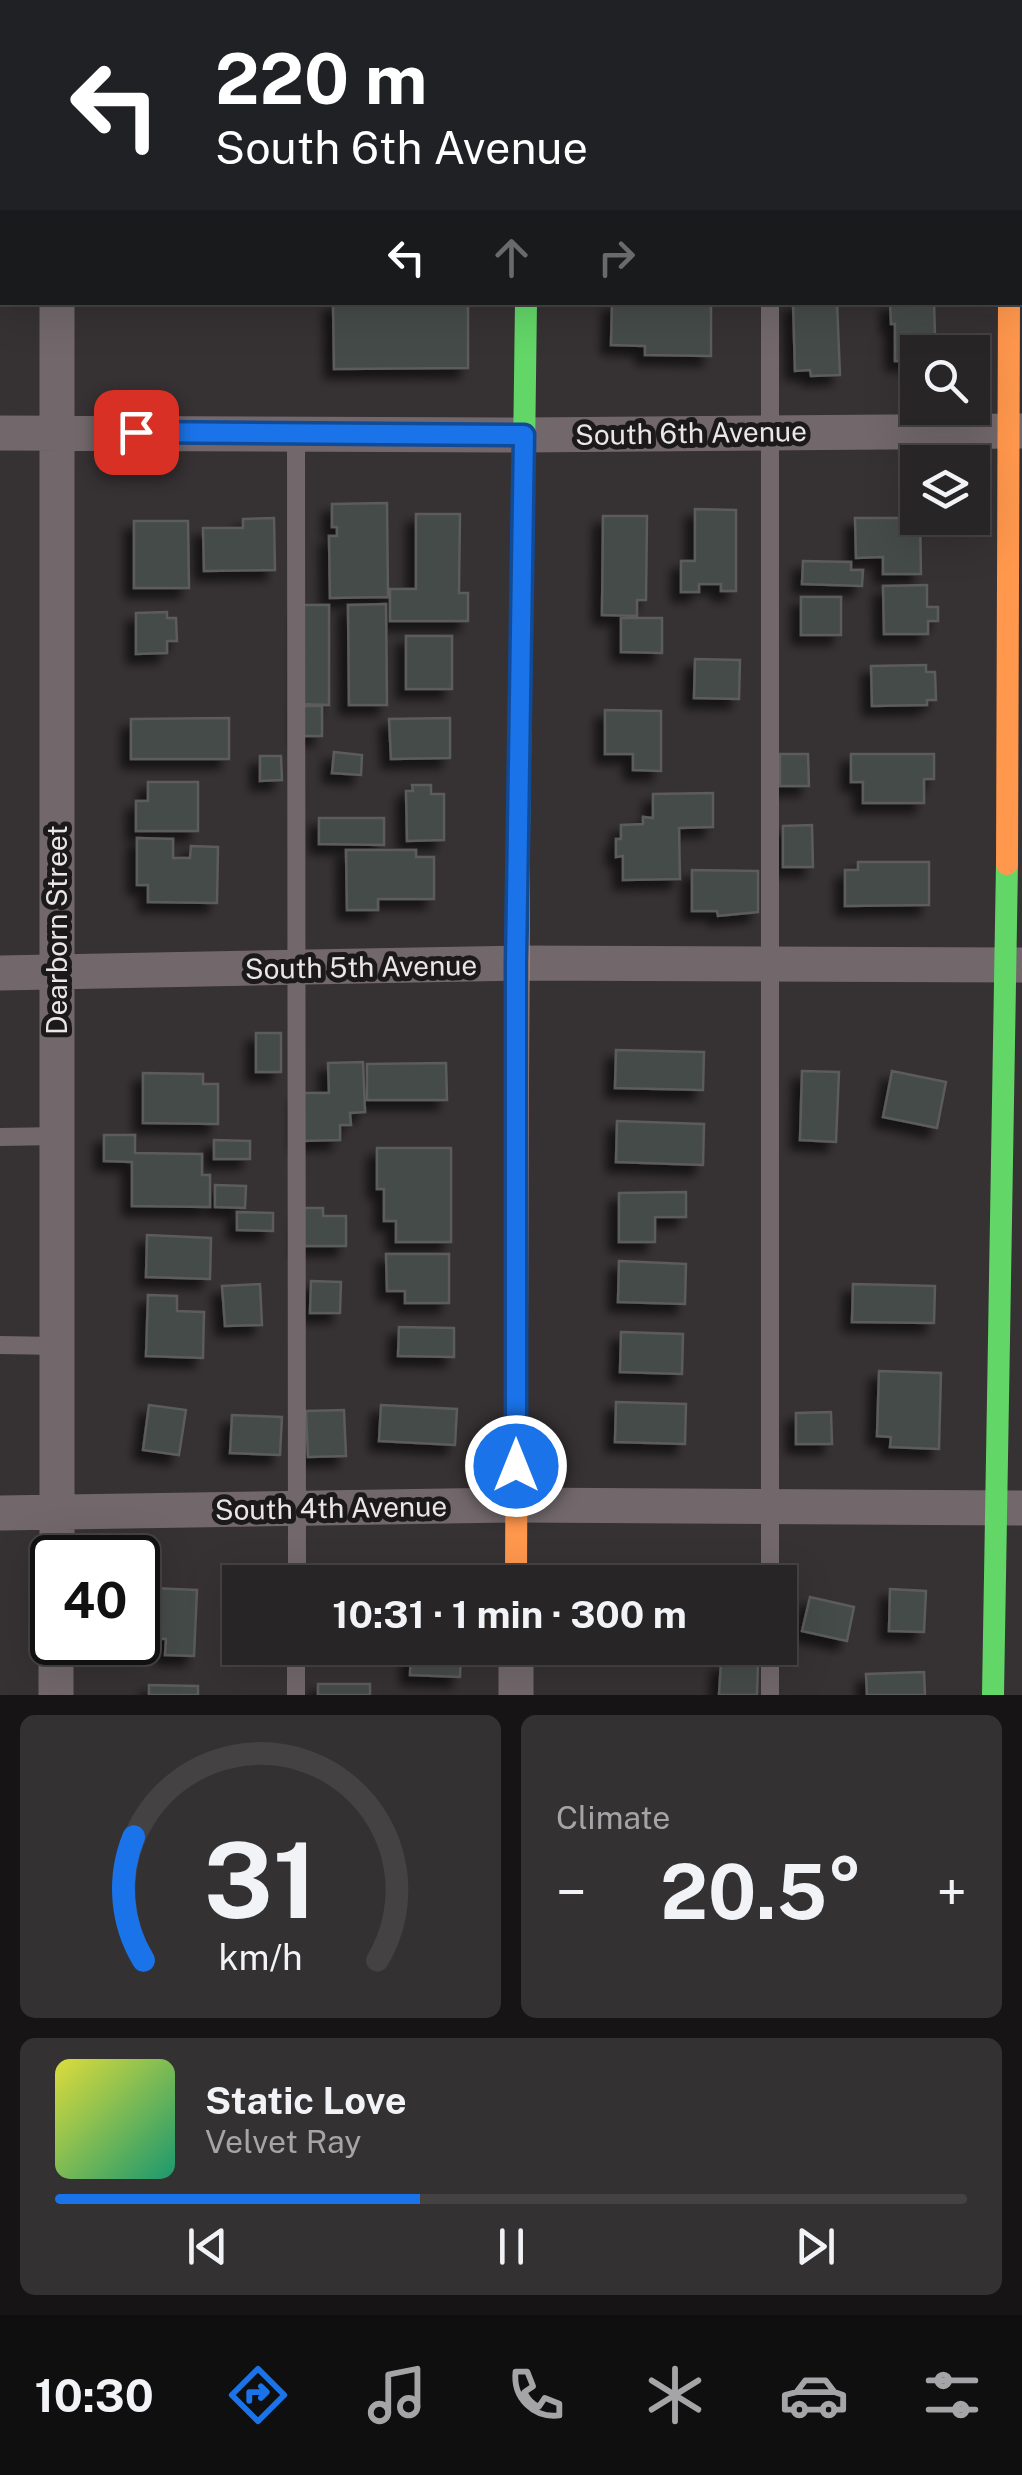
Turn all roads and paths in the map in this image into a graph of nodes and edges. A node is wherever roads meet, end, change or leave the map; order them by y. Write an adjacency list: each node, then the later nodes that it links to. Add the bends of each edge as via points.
1 (57, 305): 6 (street, Dearborn Street)
2 (526, 305): 10 (street)
3 (770, 305): 7 (lane)
4 (1009, 305): 5 (street)
5 (1014, 431): 7 (street, South 6th Avenue); 13 (street)
6 (56, 432): 8 (street, South 6th Avenue); 9 (street, South 6th Avenue); 16 (street, Dearborn Street)
7 (768, 432): 10 (street, South 6th Avenue); 12 (lane)
8 (0, 433)
9 (296, 433): 10 (street, South 6th Avenue); 14 (lane)
10 (524, 435): 11 (street)
11 (516, 963): 12 (street, South 5th Avenue); 14 (street, South 5th Avenue); 21 (street)
12 (770, 964): 13 (street, South 5th Avenue); 22 (lane)
13 (1015, 965): 23 (street)
14 (295, 968): 16 (street, South 5th Avenue); 24 (lane)
15 (0, 973): 16 (street, South 5th Avenue)
16 (57, 973): 17 (street, Dearborn Street)
17 (57, 1136): 18 (lane); 20 (street, Dearborn Street)
18 (0, 1137)
19 (0, 1345): 20 (lane)
20 (57, 1346): 26 (street, Dearborn Street)
21 (516, 1505): 22 (street, South 4th Avenue); 24 (street, South 4th Avenue); 29 (street)
22 (770, 1506): 23 (street, South 4th Avenue); 30 (lane)
23 (1009, 1508): 39 (street)
24 (298, 1509): 26 (street, South 4th Avenue); 28 (lane)
25 (0, 1513): 26 (street, South 4th Avenue)
26 (57, 1513): 27 (street, Dearborn Street)
27 (57, 1535)
28 (297, 1565)
29 (516, 1565)
30 (770, 1565)
31 (56, 1665): 35 (street)
32 (296, 1665): 36 (lane)
33 (516, 1665): 37 (street)
34 (770, 1665): 38 (lane)
35 (56, 1695)
36 (296, 1695)
37 (516, 1695)
38 (770, 1695)
39 (994, 1695)

